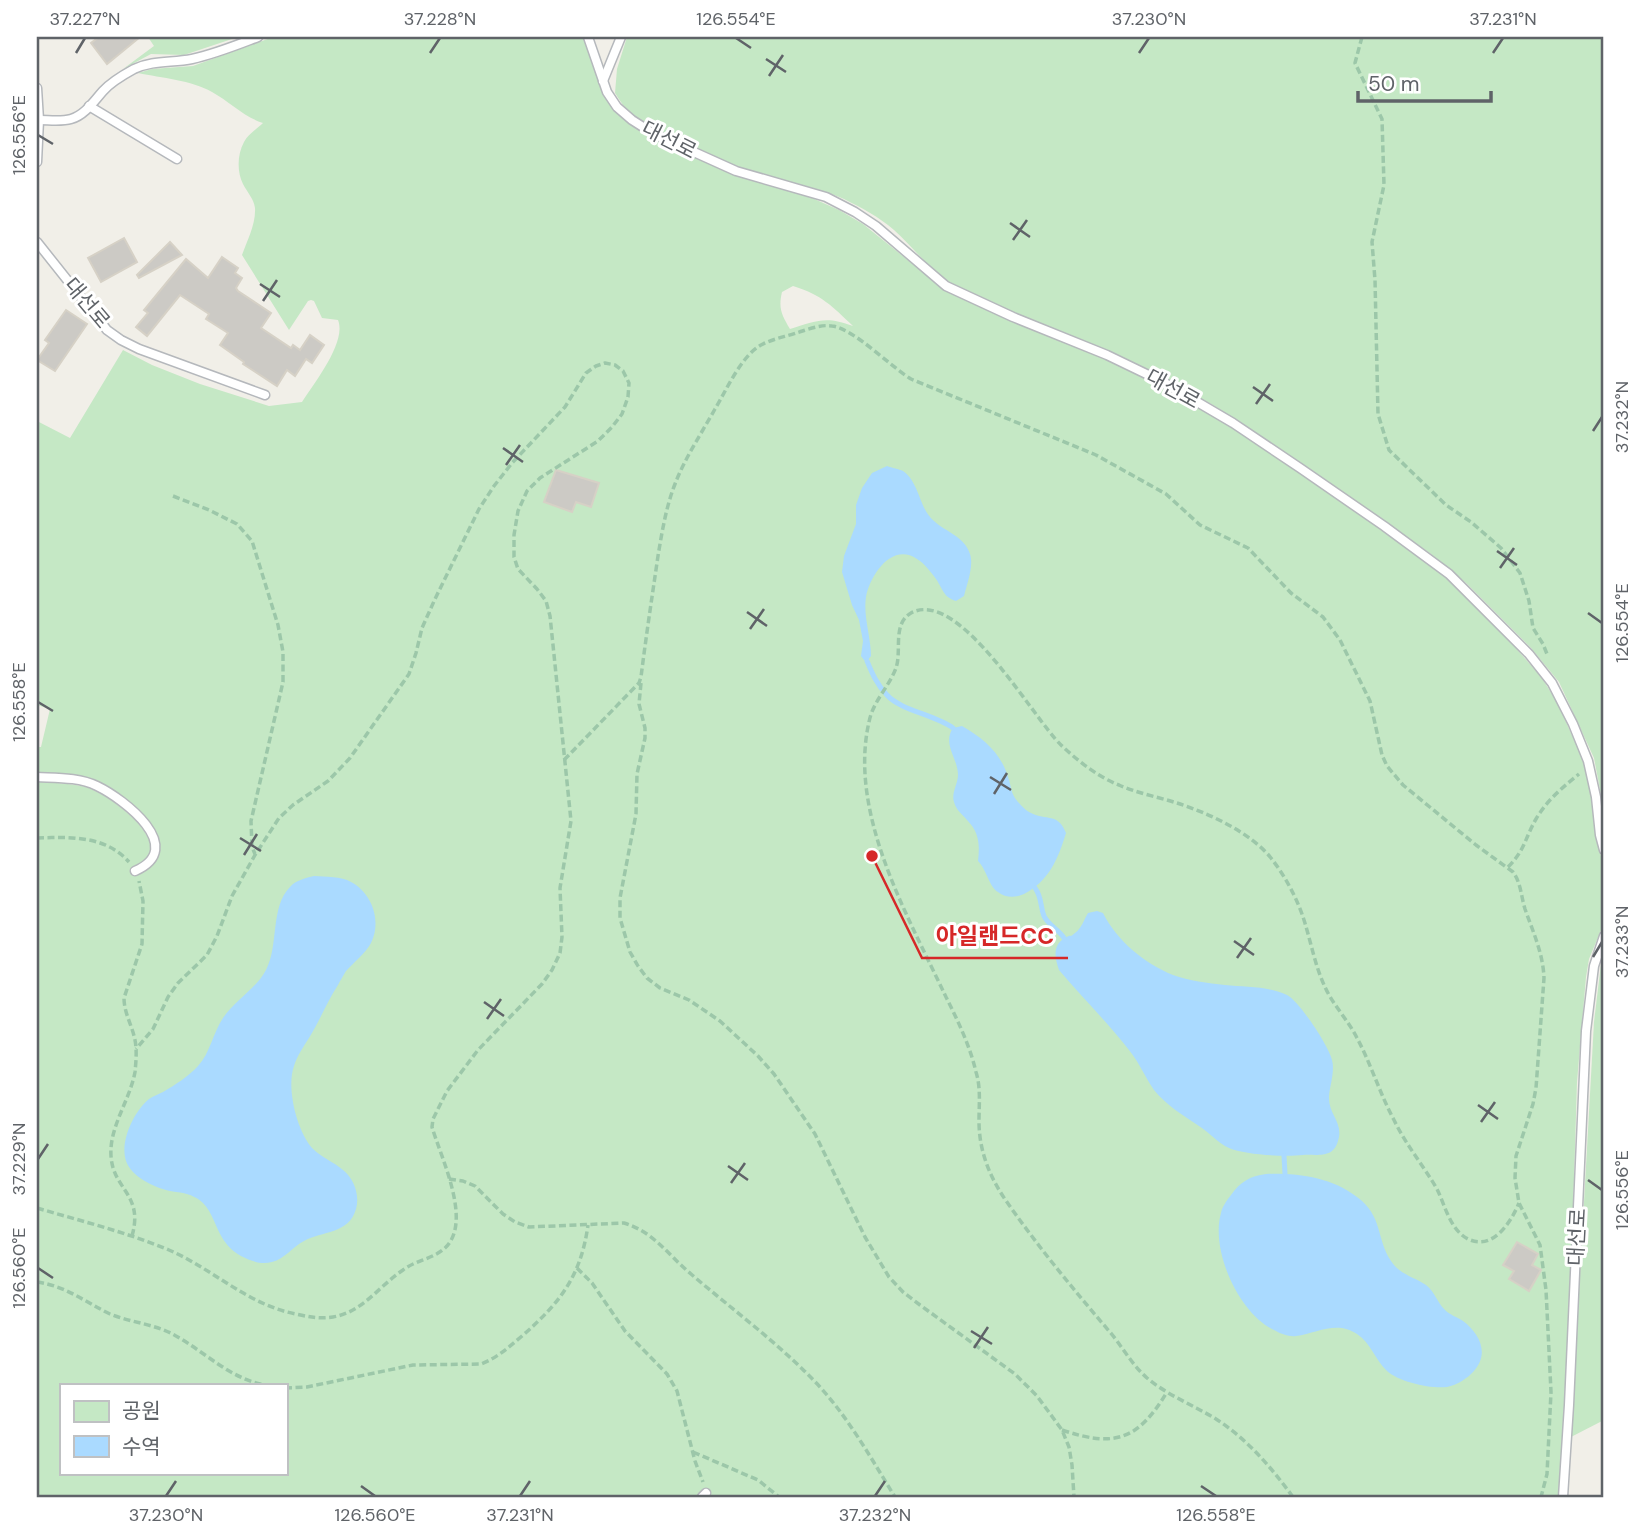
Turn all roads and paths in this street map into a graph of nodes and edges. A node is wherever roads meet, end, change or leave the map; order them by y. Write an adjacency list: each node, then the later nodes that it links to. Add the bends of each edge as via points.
1 (258, 37): 7 (lane, via 203,57 135,69)
2 (588, 37): 5 (lane, 대선로)
3 (621, 37): 5 (lane)
4 (1362, 37): 14 (path, via 1355,63 1382,119 1384,185 1372,242 1378,414 1389,450 1446,505 1501,548 1520,573 1533,628 1548,654)
5 (603, 81): 14 (lane, 대선로, via 617,107 654,134 736,171 836,202 876,226 946,286 1107,355 1233,423 1449,574)
6 (37, 88): 8 (lane)
7 (89, 106): 8 (lane, via 74,118); 9 (lane)
8 (39, 120): 10 (lane)
9 (177, 159)
10 (37, 162)
11 (37, 242): 12 (lane, 대선로, via 107,330 121,340)
12 (265, 394)
13 (173, 496): 21 (path, via 237,524 251,541 278,625 284,652 283,682 251,821)
14 (1544, 673): 17 (lane, 대선로, via 1573,724)
15 (642, 677): 16 (path); 22 (path, via 664,523 687,458 758,346 832,326 911,379 1113,464 1166,494 1199,525 1248,548 1291,593 1323,617 1340,640 1370,701 1382,755 1393,775); 36 (path, via 639,704 645,738 620,898 620,918 630,952 647,978 703,1008 774,1074 815,1134 864,1237 889,1277 920,1306 1015,1374)
16 (564, 760): 21 (path, via 550,616 546,601 518,569 514,535 527,491 598,440 622,414 629,383 623,371 605,363 586,373 565,407 512,463 479,509 422,628 409,674 378,719 328,781 279,818); 26 (path, via 571,821 560,888 560,953 541,984 478,1049 432,1119)
17 (1589, 766): 20 (lane, 대선로); 22 (path, via 1545,805 1524,847)
18 (37, 777): 23 (lane, via 97,786 148,826 156,849 153,859)
19 (37, 838): 23 (path, via 88,839 104,844 127,859)
20 (1604, 850)
21 (255, 855): 25 (path, via 206,956 167,997 153,1029)
22 (1507, 867): 27 (path, via 1517,878 1544,965 1538,1073 1516,1156)
23 (135, 871): 25 (path, via 143,901 142,944 124,1007)
24 (1604, 936): 44 (lane, 대선로, via 1594,966 1586,1031)
25 (136, 1049): 30 (path, via 134,1073 111,1155 135,1212)
26 (449, 1179): 29 (path, via 475,1186 503,1214 529,1227); 30 (path, via 456,1230 446,1248 407,1267 349,1313 333,1317 284,1312 257,1302 191,1260)
27 (1519, 1203): 35 (path, via 1506,1227 1488,1240 1477,1242 1460,1234 1397,1126 1359,1042 1326,991 1304,918 1286,880 1263,849 1205,815 1113,783 1082,763 1049,732 962,625 937,612 914,611 907,615 899,633 897,666 869,720 865,777 871,818 974,1064 980,1091 981,1147 996,1185 1140,1371); 43 (path, via 1540,1245 1546,1290 1551,1392 1547,1474)
28 (37, 1208): 30 (path)
29 (588, 1225): 31 (path); 40 (path, via 624,1223 649,1234 801,1368 838,1410)
30 (132, 1236)
31 (577, 1268): 34 (path, via 555,1306 491,1360 413,1365); 37 (path, via 625,1331 667,1374 677,1391)
32 (37, 1282): 33 (path, via 70,1291 111,1314 169,1332 229,1371)
33 (261, 1384)
34 (287, 1388)
35 (1167, 1392): 36 (path, via 1152,1416 1122,1437 1096,1438); 42 (path, via 1213,1417 1249,1445)
36 (1062, 1430): 41 (path, via 1071,1456)
37 (693, 1452): 38 (path); 39 (path, via 758,1480)
38 (704, 1495)
39 (779, 1497)
40 (895, 1497)
41 (1074, 1497)
42 (1293, 1497)
43 (1541, 1497)
44 (1563, 1497)

